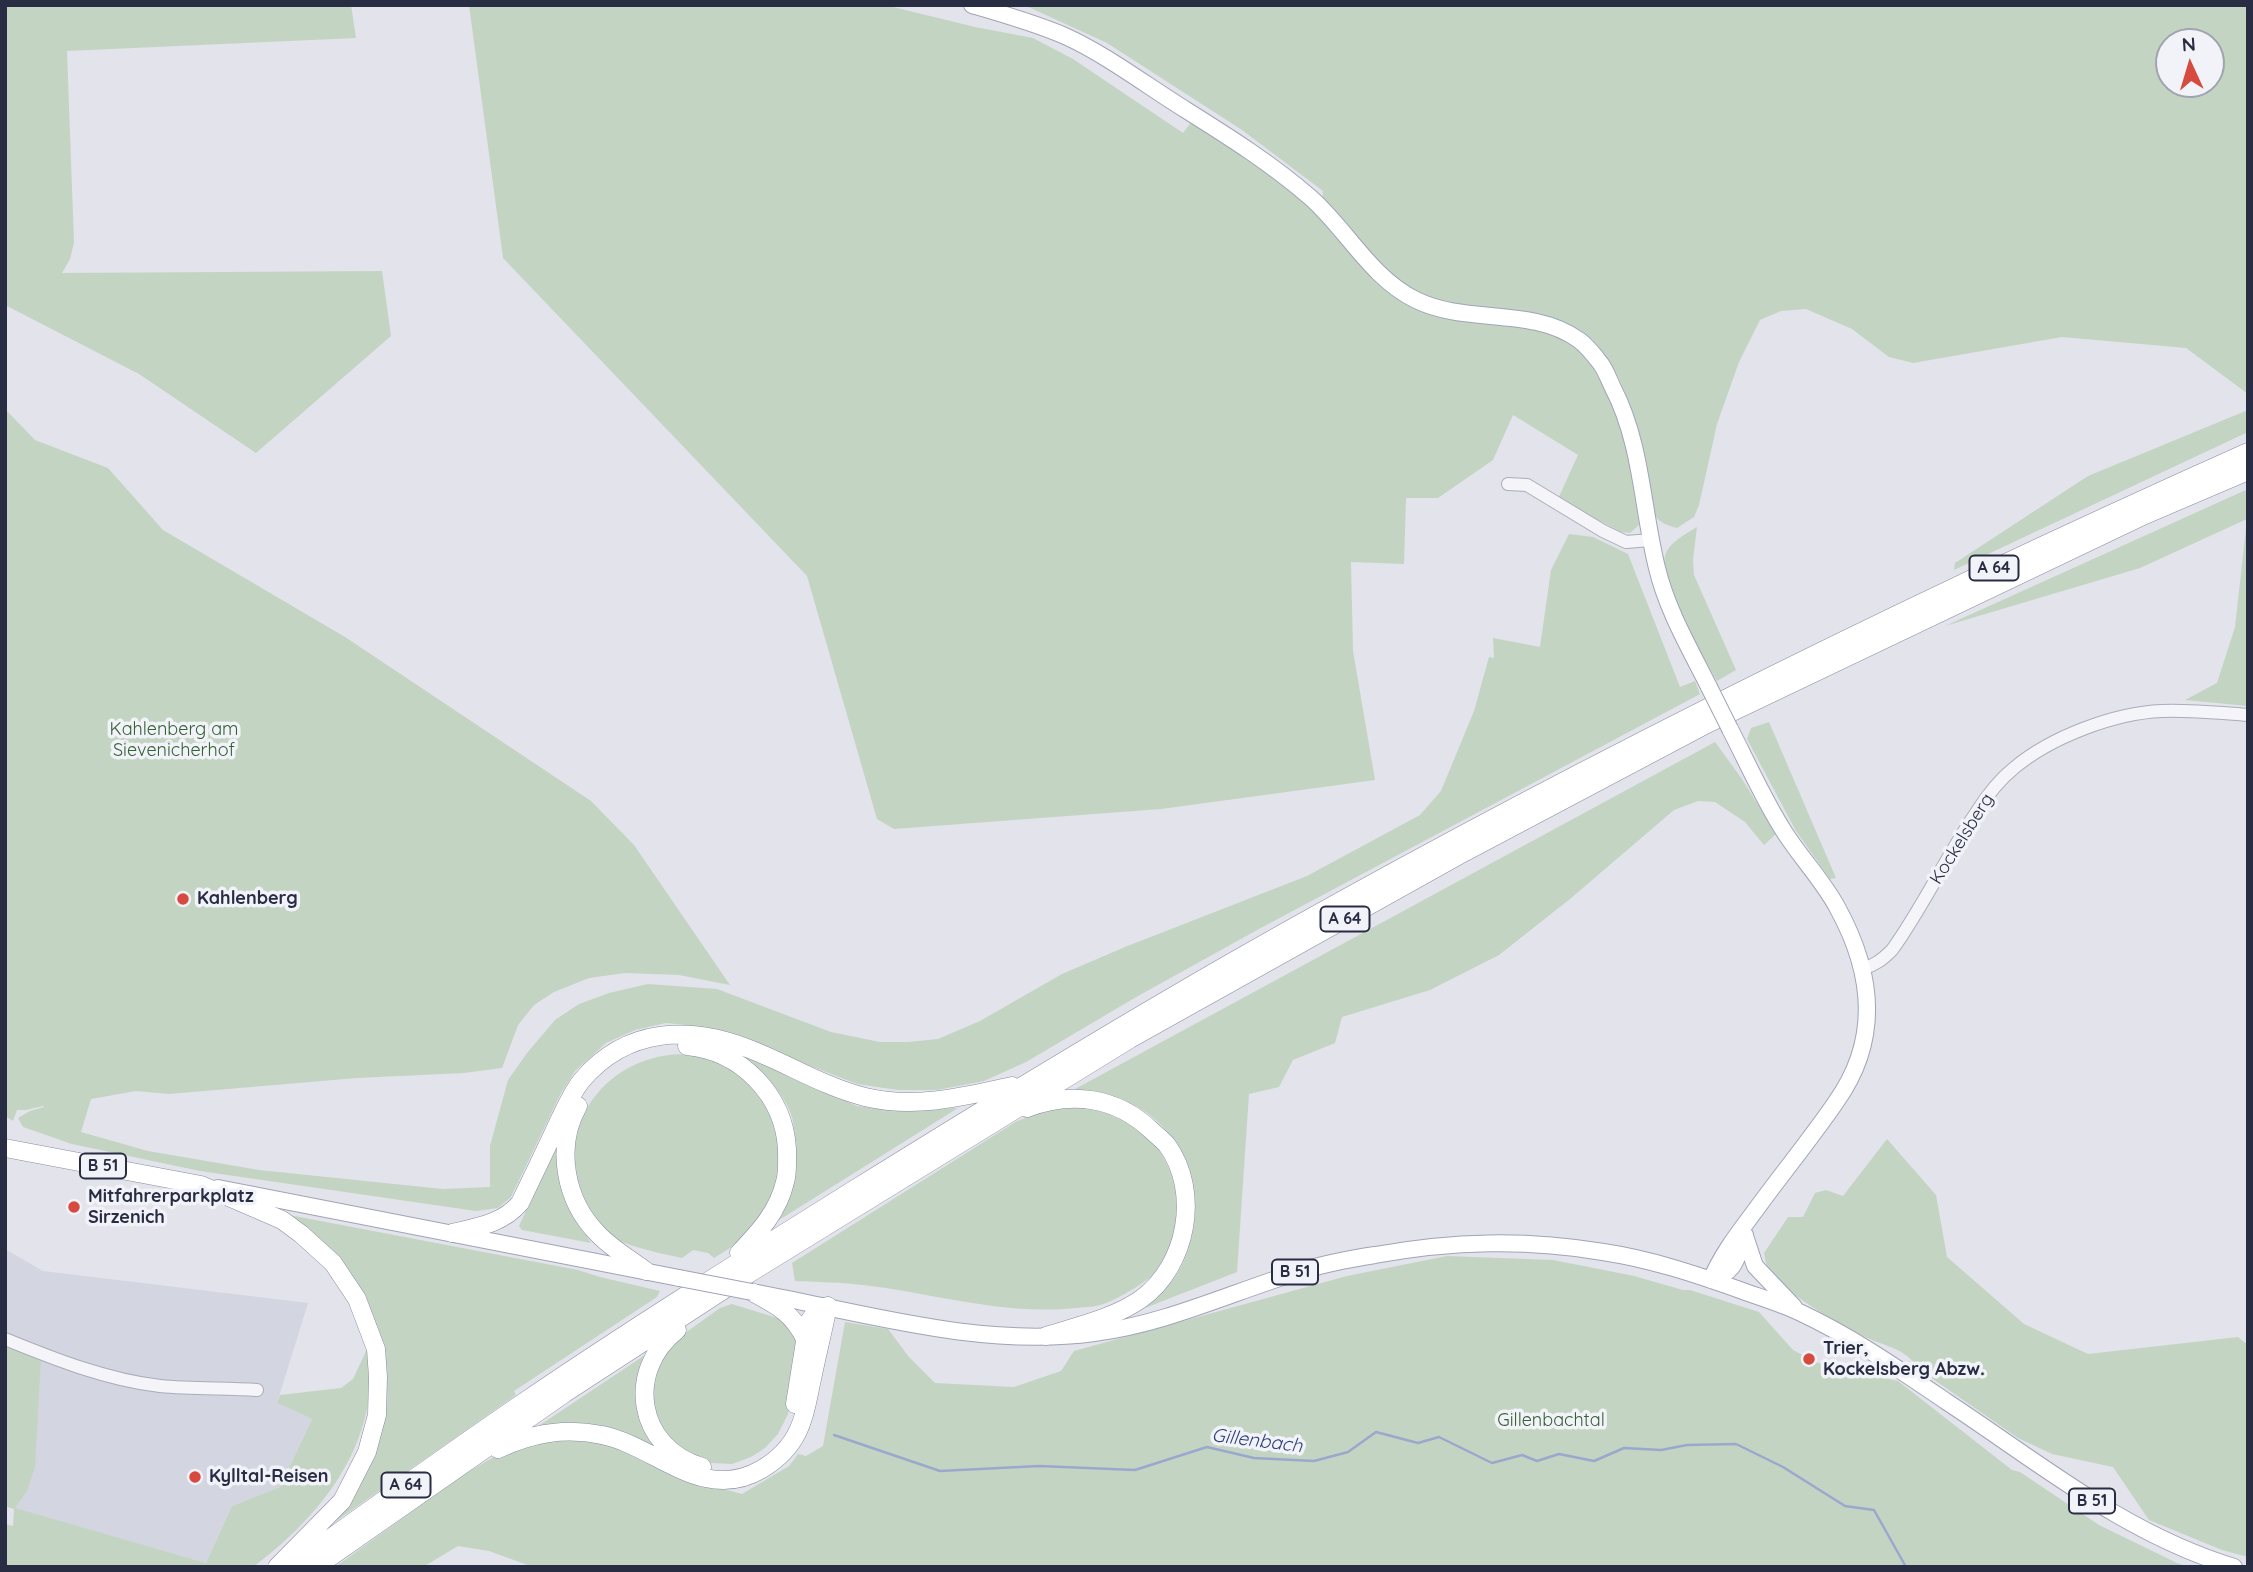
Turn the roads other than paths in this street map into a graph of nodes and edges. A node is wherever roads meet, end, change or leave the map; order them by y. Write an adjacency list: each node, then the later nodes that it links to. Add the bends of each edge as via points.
1 (972, 5): 5 (main road, via 1067,37 1242,146 1314,201 1383,277 1416,300 1444,310 1531,321 1580,341 1602,366 1630,428)
2 (2248, 452): 8 (highway, A 64, via 2053,539 1698,712 1226,965)
3 (2248, 471): 9 (highway, A 64, via 2145,514 1703,726 1465,852)
4 (1508, 484): 5 (street, via 1527,485 1626,542)
5 (1651, 540): 7 (main road, bridge, via 1662,587 1709,687 1784,833 1836,905)
6 (2248, 715): 7 (street, Kockelsberg, via 2160,711 2132,715 2067,736 2036,752 2013,768 1976,811 1892,950 1881,961)
7 (1861, 969): 12 (main road, via 1867,1026 1858,1062 1838,1099)
8 (1026, 1083): 13 (highway, via 950,1100 893,1101 833,1086 725,1041 693,1034 647,1038 624,1045 599,1061 580,1082 512,1212); 17 (highway, A 64)
9 (991, 1122): 19 (highway, A 64); 22 (highway, via 1057,1099 1105,1102 1135,1117 1167,1145 1185,1193 1183,1240 1159,1282 1124,1310)
10 (5, 1148): 11 (highway, B 51)
11 (201, 1185): 13 (main road, B 51); 28 (highway, via 282,1220 333,1263 357,1298 376,1349 377,1415 367,1452 342,1501)
12 (1754, 1212): 14 (main road); 18 (main road)
13 (452, 1233): 16 (main road, B 51)
14 (1745, 1236): 18 (main road, via 1731,1270); 21 (main road, via 1755,1266)
15 (1623, 1255): 18 (main road, B 51); 22 (main road, B 51, via 1512,1242 1434,1246 1302,1270 1159,1320 1094,1333); 25 (main road, B 51)
16 (646, 1271): 17 (highway, via 599,1235 584,1217 570,1189 566,1149 576,1110 589,1088 624,1058 670,1044 699,1047 743,1067 762,1084 783,1122 786,1180 778,1201 766,1224); 19 (main road, B 51, bridge)
17 (719, 1273): 29 (highway, A 64, via 523,1403)
18 (1711, 1280): 21 (main road, B 51)
19 (748, 1284): 20 (main road, B 51); 24 (highway, via 790,1315); 24 (highway, via 669,1336 651,1361 645,1381 646,1408 664,1441 684,1459 707,1468 735,1467 763,1455 779,1440 793,1414); 27 (highway, A 64, via 565,1393)
20 (828, 1306): 22 (main road, B 51, via 958,1331); 24 (highway, via 812,1315); 27 (highway, via 799,1430 785,1451 756,1472 730,1479 703,1478 614,1438 566,1431 518,1440)
21 (1798, 1311): 25 (main road, B 51)
22 (1046, 1336)
23 (5, 1339): 26 (street, via 124,1379 159,1386)
24 (805, 1339)
25 (1861, 1346): 31 (main road, B 51, via 2082,1495 2171,1544)
26 (257, 1390)
27 (460, 1466): 30 (highway, A 64)
28 (277, 1567)
29 (290, 1567)
30 (316, 1567)
31 (2234, 1567)

